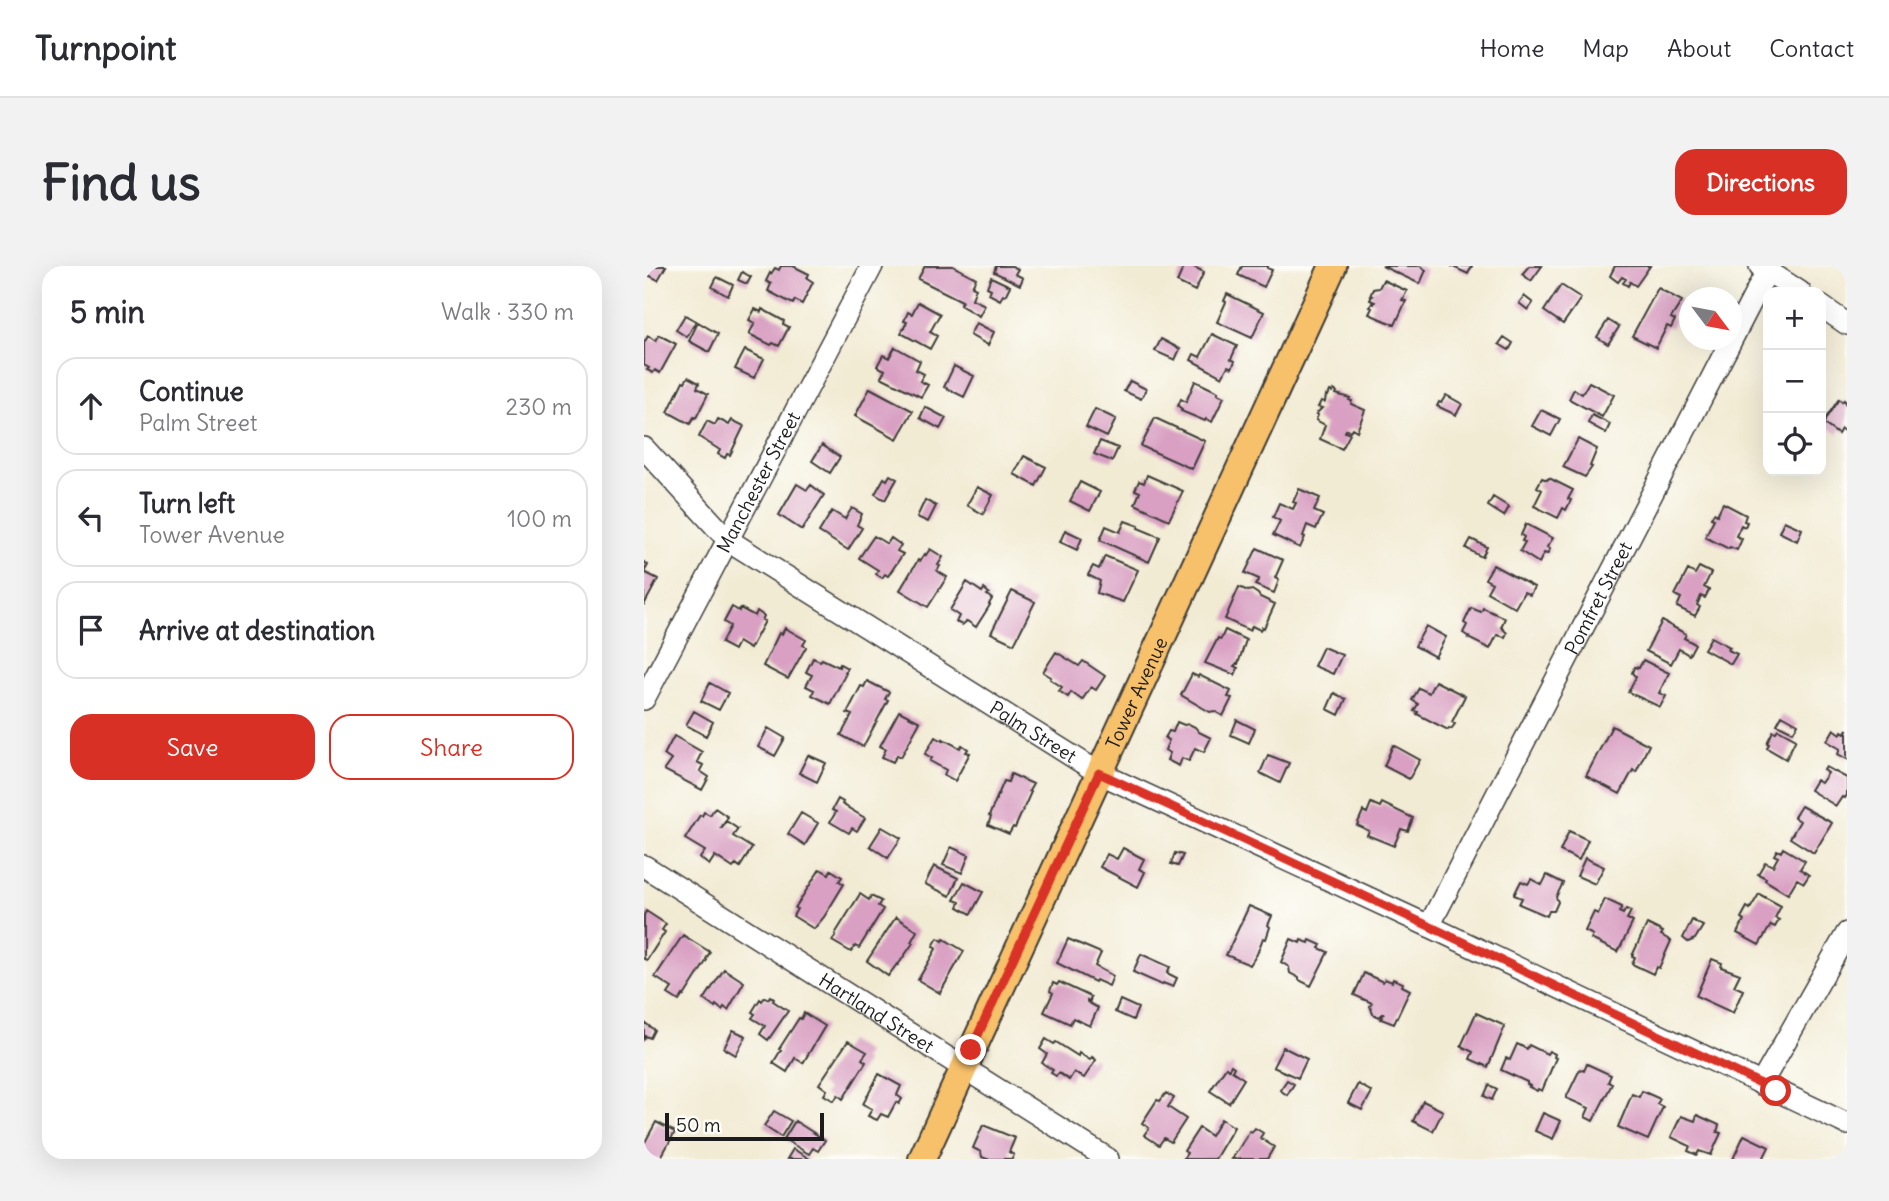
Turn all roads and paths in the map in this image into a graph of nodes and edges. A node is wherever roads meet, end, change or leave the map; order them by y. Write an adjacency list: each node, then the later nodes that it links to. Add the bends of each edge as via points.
1 (872, 266): 8 (street, Manchester Street)
2 (1332, 266): 10 (main road, Tower Avenue)
3 (1764, 268): 4 (street); 12 (street, Pomfret Street)
4 (1792, 287)
5 (1826, 309): 6 (street)
6 (1847, 324)
7 (644, 448): 8 (street, Palm Street)
8 (727, 540): 9 (street, Manchester Street); 10 (street, Palm Street)
9 (644, 699)
10 (1099, 773): 12 (street, Palm Street); 14 (main road, Tower Avenue)
11 (644, 866): 14 (street, Hartland Street)
12 (1429, 926): 15 (street, Palm Street)
13 (1847, 933): 15 (street)
14 (963, 1066): 17 (main road, Tower Avenue); 18 (street, Hartland Street)
15 (1761, 1084): 16 (street, Palm Street)
16 (1847, 1124)
17 (922, 1159)
18 (1108, 1159)

